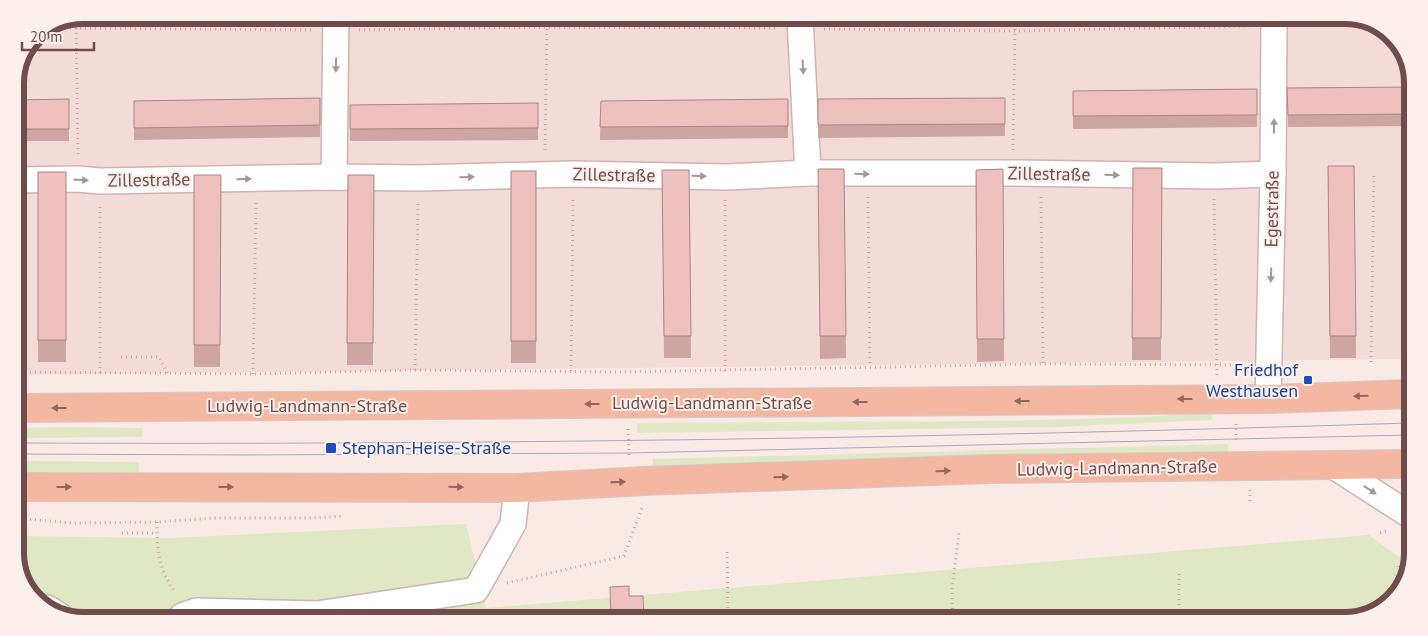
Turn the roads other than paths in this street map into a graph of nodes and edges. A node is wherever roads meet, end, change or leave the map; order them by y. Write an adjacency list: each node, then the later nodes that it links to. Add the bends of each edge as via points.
1 (336, 24): 6 (street, one-way to 6)
2 (800, 24): 4 (street, one-way to 4)
3 (1274, 24): 5 (street, Egestraße, one-way to 3)
4 (808, 173): 5 (street, Zillestraße, one-way to 5); 6 (street, Zillestraße, one-way to 4, via 573,174 726,177)
5 (1274, 174): 9 (street, Egestraße, one-way to 9)
6 (334, 177): 7 (street, Zillestraße, one-way to 6)
7 (24, 180)
8 (1404, 394): 9 (main road, Ludwig-Landmann-Straße, one-way to 9)
9 (1268, 399): 10 (main road, Ludwig-Landmann-Straße, one-way to 10)
10 (24, 408)
11 (1404, 464): 12 (main road, Ludwig-Landmann-Straße)
12 (1332, 465): 14 (main road, Ludwig-Landmann-Straße, one-way to 12, via 990,469); 15 (street, one-way to 15)
13 (24, 487): 14 (main road, Ludwig-Landmann-Straße, one-way to 14)
14 (517, 488): 16 (street, via 513,524 476,590)
15 (1404, 511)
16 (331, 612)

